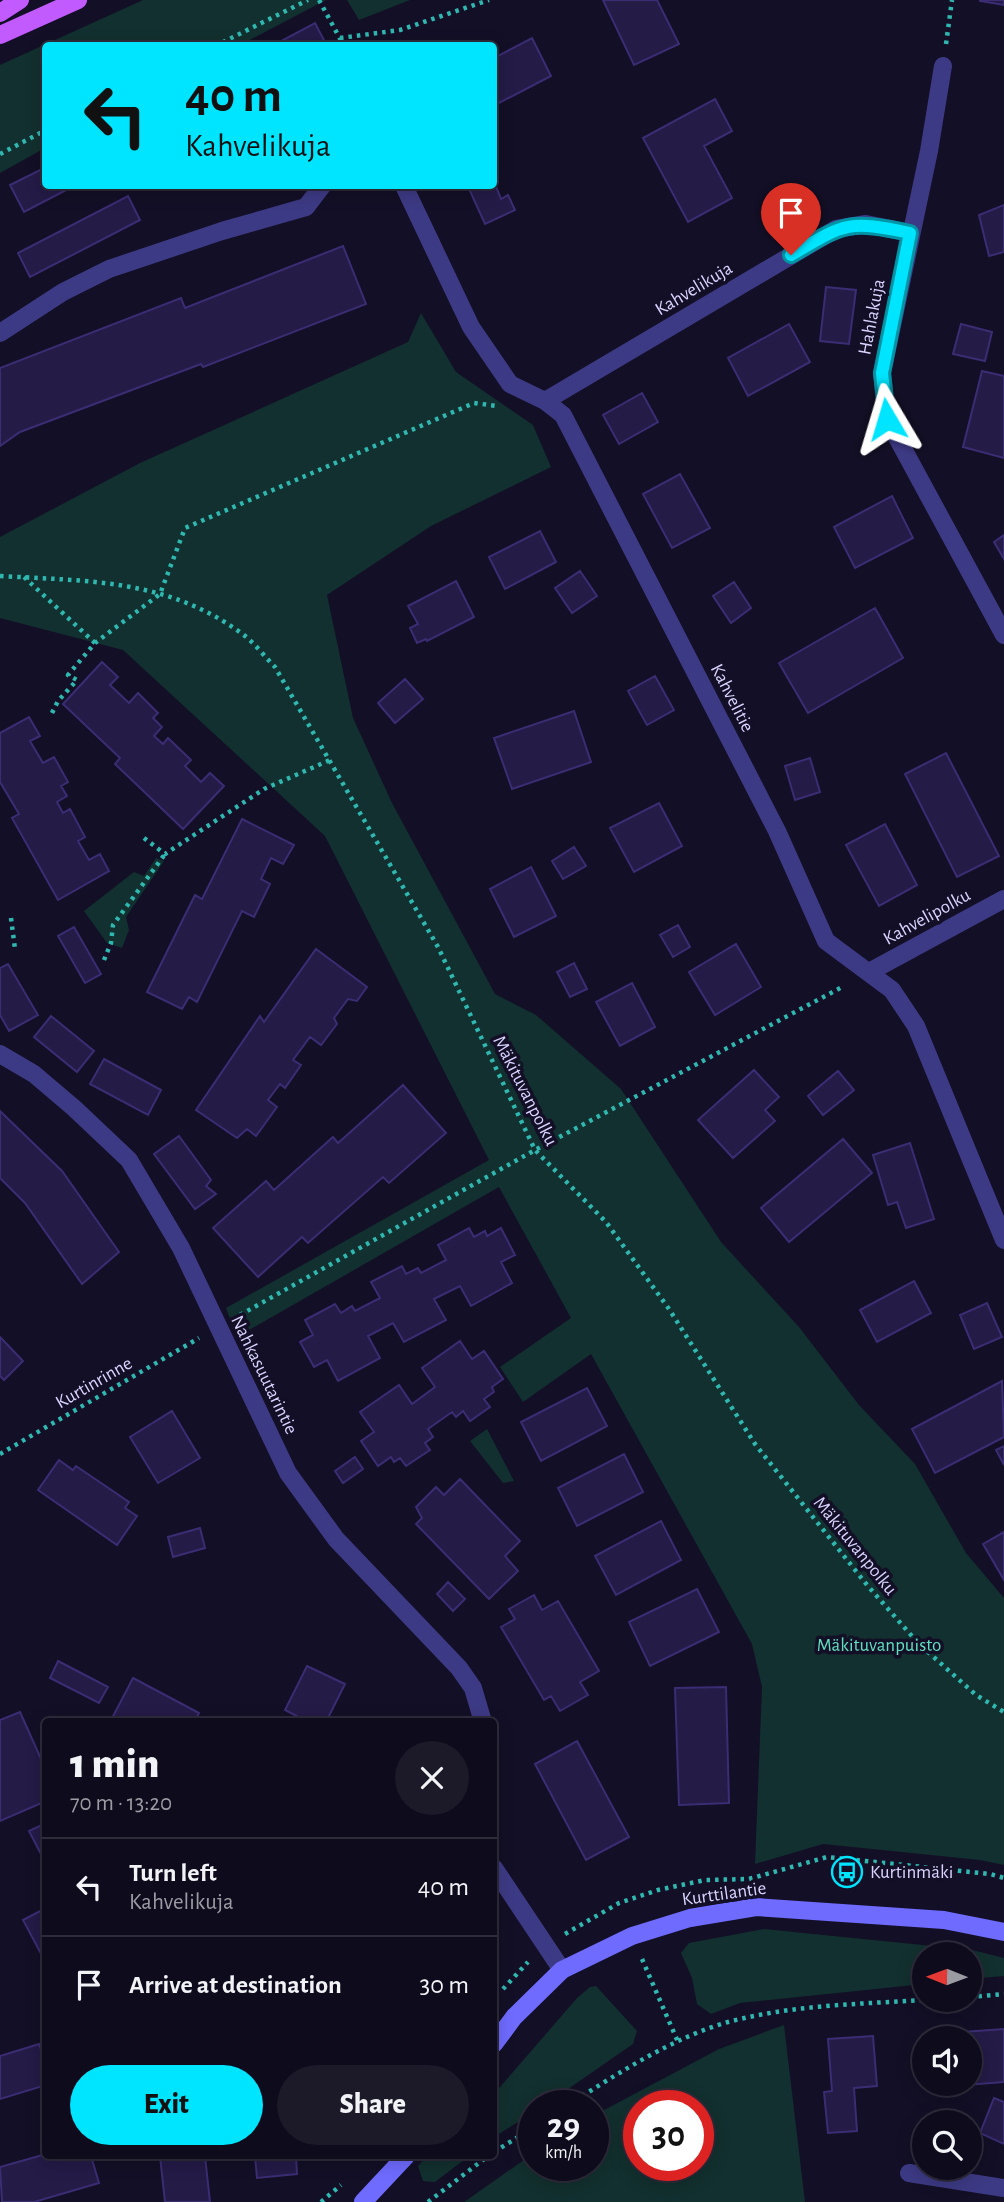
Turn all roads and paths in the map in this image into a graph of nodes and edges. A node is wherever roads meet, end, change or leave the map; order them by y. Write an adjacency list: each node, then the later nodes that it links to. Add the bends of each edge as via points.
1 (20, 0): 7 (main road)
2 (78, 0): 8 (main road)
3 (308, 0): 10 (path)
4 (319, 0): 9 (path)
5 (489, 0): 9 (path, via 400,30)
6 (952, 0): 12 (path)
7 (0, 13)
8 (0, 36)
9 (340, 38): 11 (path)
10 (223, 42)
11 (342, 42)
12 (943, 66): 17 (street, Hahlakuja)
13 (42, 132): 14 (path)
14 (0, 154)
15 (320, 189): 18 (street, via 306,207 110,269 63,292)
16 (405, 189): 19 (street, Kahvelitie, via 471,327 510,384)
17 (910, 233): 19 (street, Kahvelikuja, via 866,223 836,229); 24 (street, Hahlakuja, via 882,373 887,419)
18 (0, 333)
19 (545, 401): 34 (street, Kahvelitie, via 563,415 777,831 826,941)
20 (499, 406): 23 (path, via 474,403 185,528)
21 (0, 576): 22 (path, Mäkituvanpolku)
22 (24, 577): 23 (path, Mäkituvanpolku, via 125,583); 25 (path)
23 (160, 594): 25 (path); 27 (path, Mäkituvanpolku, via 204,610 242,634 275,667)
24 (1004, 635)
25 (95, 643): 26 (path, via 68,675 77,680)
26 (52, 713)
27 (330, 760): 29 (path, via 264,789); 36 (path, Mäkituvanpolku, via 438,947)
28 (144, 838): 29 (path)
29 (165, 854): 33 (path, via 113,925)
30 (1004, 899): 34 (street, Kahvelipolku)
31 (11, 918): 32 (path)
32 (15, 949)
33 (104, 960)
34 (871, 971): 36 (path); 37 (street, Kahvelitie, via 892,990 916,1026)
35 (0, 1054): 42 (street, Nahkasuutarintie, via 34,1074 129,1160 181,1248 288,1473 335,1539 459,1668 473,1688)
36 (536, 1150): 38 (path); 41 (path, Mäkituvanpolku, via 606,1222 669,1309 755,1444 867,1585 918,1643 976,1695)
37 (1004, 1240)
38 (231, 1320)
39 (203, 1335): 40 (path, Kurtinrinne)
40 (0, 1454)
41 (1004, 1712)
42 (482, 1718)
43 (497, 1872): 49 (street)
44 (1004, 1878): 46 (path, via 827,1857 749,1879 705,1880 658,1890 619,1903)
45 (1003, 1931): 49 (street, Kurttilantie, via 932,1919 756,1907 652,1928)
46 (560, 1937)
47 (528, 1961): 50 (path)
48 (643, 1961): 55 (path)
49 (562, 1970): 54 (street, Kurttilantie)
50 (501, 1991)
51 (1004, 1994): 52 (path)
52 (982, 1996)
53 (912, 2001): 55 (path, via 799,2008 727,2023)
54 (497, 2040)
55 (678, 2042): 56 (path)
56 (594, 2090)
57 (518, 2137): 58 (path)
58 (497, 2150)
59 (403, 2159): 63 (street)
60 (484, 2159): 64 (path)
61 (909, 2173): 62 (street)
62 (1004, 2189)
63 (363, 2202)
64 (428, 2202)

